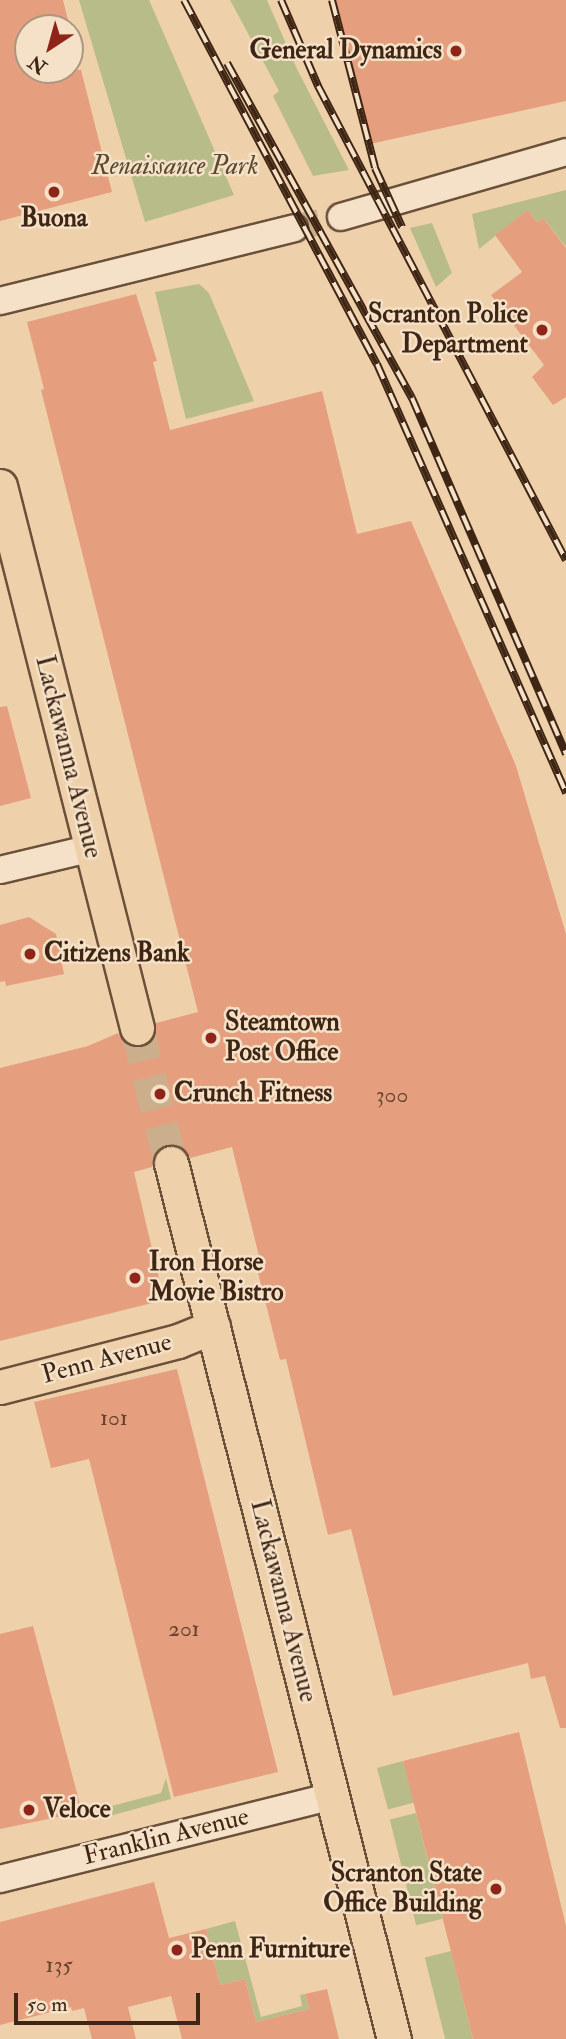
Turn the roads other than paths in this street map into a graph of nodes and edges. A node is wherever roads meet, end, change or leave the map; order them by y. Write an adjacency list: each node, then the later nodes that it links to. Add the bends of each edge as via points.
1 (566, 152): 2 (street)
2 (341, 217)
3 (294, 228): 4 (street)
4 (0, 301)
5 (0, 485): 6 (main road, Lackawanna Avenue)
6 (92, 848): 7 (street); 8 (main road, Lackawanna Avenue)
7 (0, 870)
8 (137, 1028)
9 (171, 1163): 10 (main road, Lackawanna Avenue)
10 (213, 1327): 11 (main road, Penn Avenue, via 178,1341); 12 (main road, Lackawanna Avenue)
11 (0, 1387)
12 (332, 1796): 13 (street, Franklin Avenue); 14 (main road, Lackawanna Avenue)
13 (0, 1879)
14 (394, 2039)

